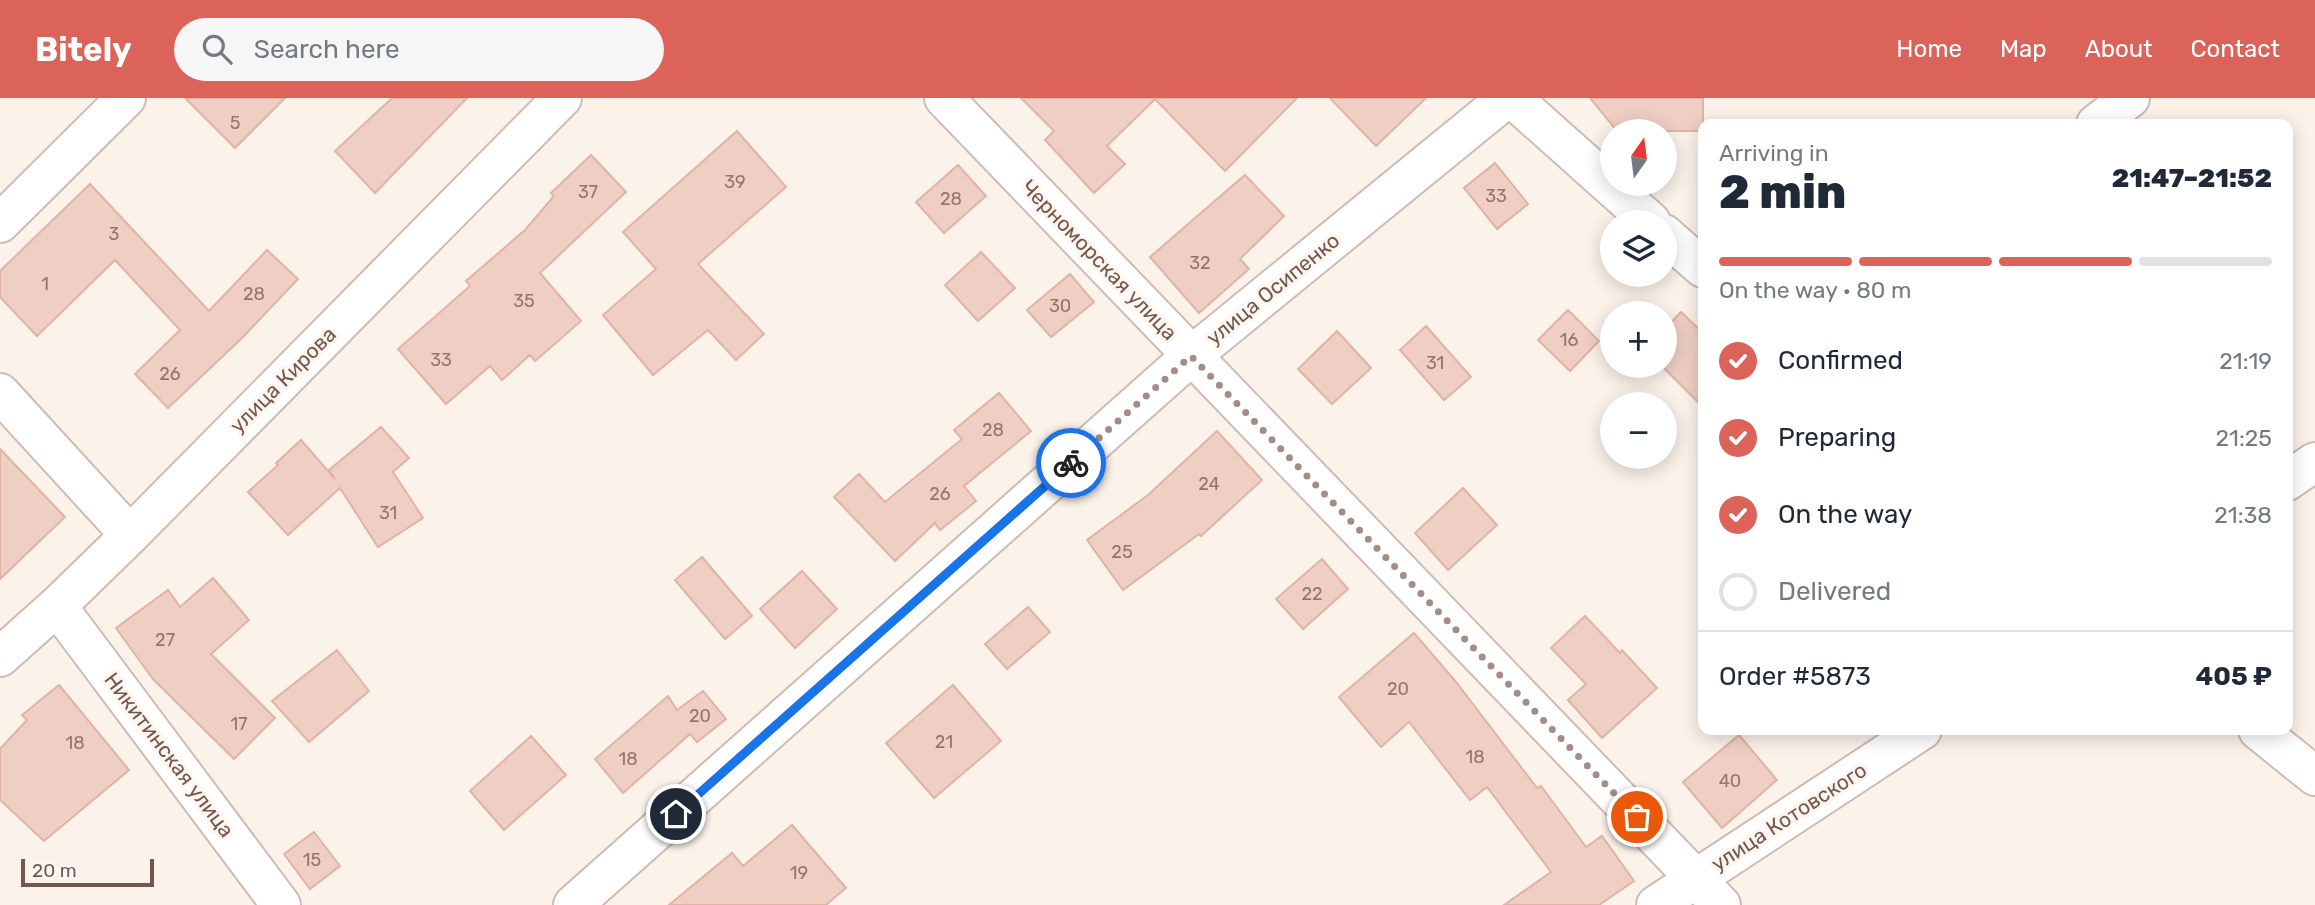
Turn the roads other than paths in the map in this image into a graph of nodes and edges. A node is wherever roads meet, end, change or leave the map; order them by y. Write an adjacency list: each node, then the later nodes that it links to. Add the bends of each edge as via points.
1 (127, 98): 8 (street)
2 (562, 98): 15 (street, улица Кирова)
3 (944, 98): 11 (street, Черноморская улица)
4 (1510, 98): 7 (street); 11 (street, улица Осипенко)
5 (2130, 98): 6 (street)
6 (2103, 119)
7 (1637, 210)
8 (0, 223)
9 (1677, 245): 10 (street)
10 (1698, 264)
11 (1191, 356): 21 (street, Черноморская улица); 23 (street, улица Осипенко)
12 (0, 393): 15 (street)
13 (2315, 462): 14 (street)
14 (2293, 477)
15 (130, 535): 16 (street, улица Кирова)
16 (57, 606): 17 (street, улица Кирова); 22 (street, Никитинская улица)
17 (0, 657)
18 (1914, 735): 21 (street, улица Котовского)
19 (2264, 735): 20 (street)
20 (2315, 776)
21 (1696, 877): 24 (street, улица Котовского); 25 (street, Черноморская улица)
22 (281, 905)
23 (573, 905)
24 (1656, 905)
25 (1721, 905)

